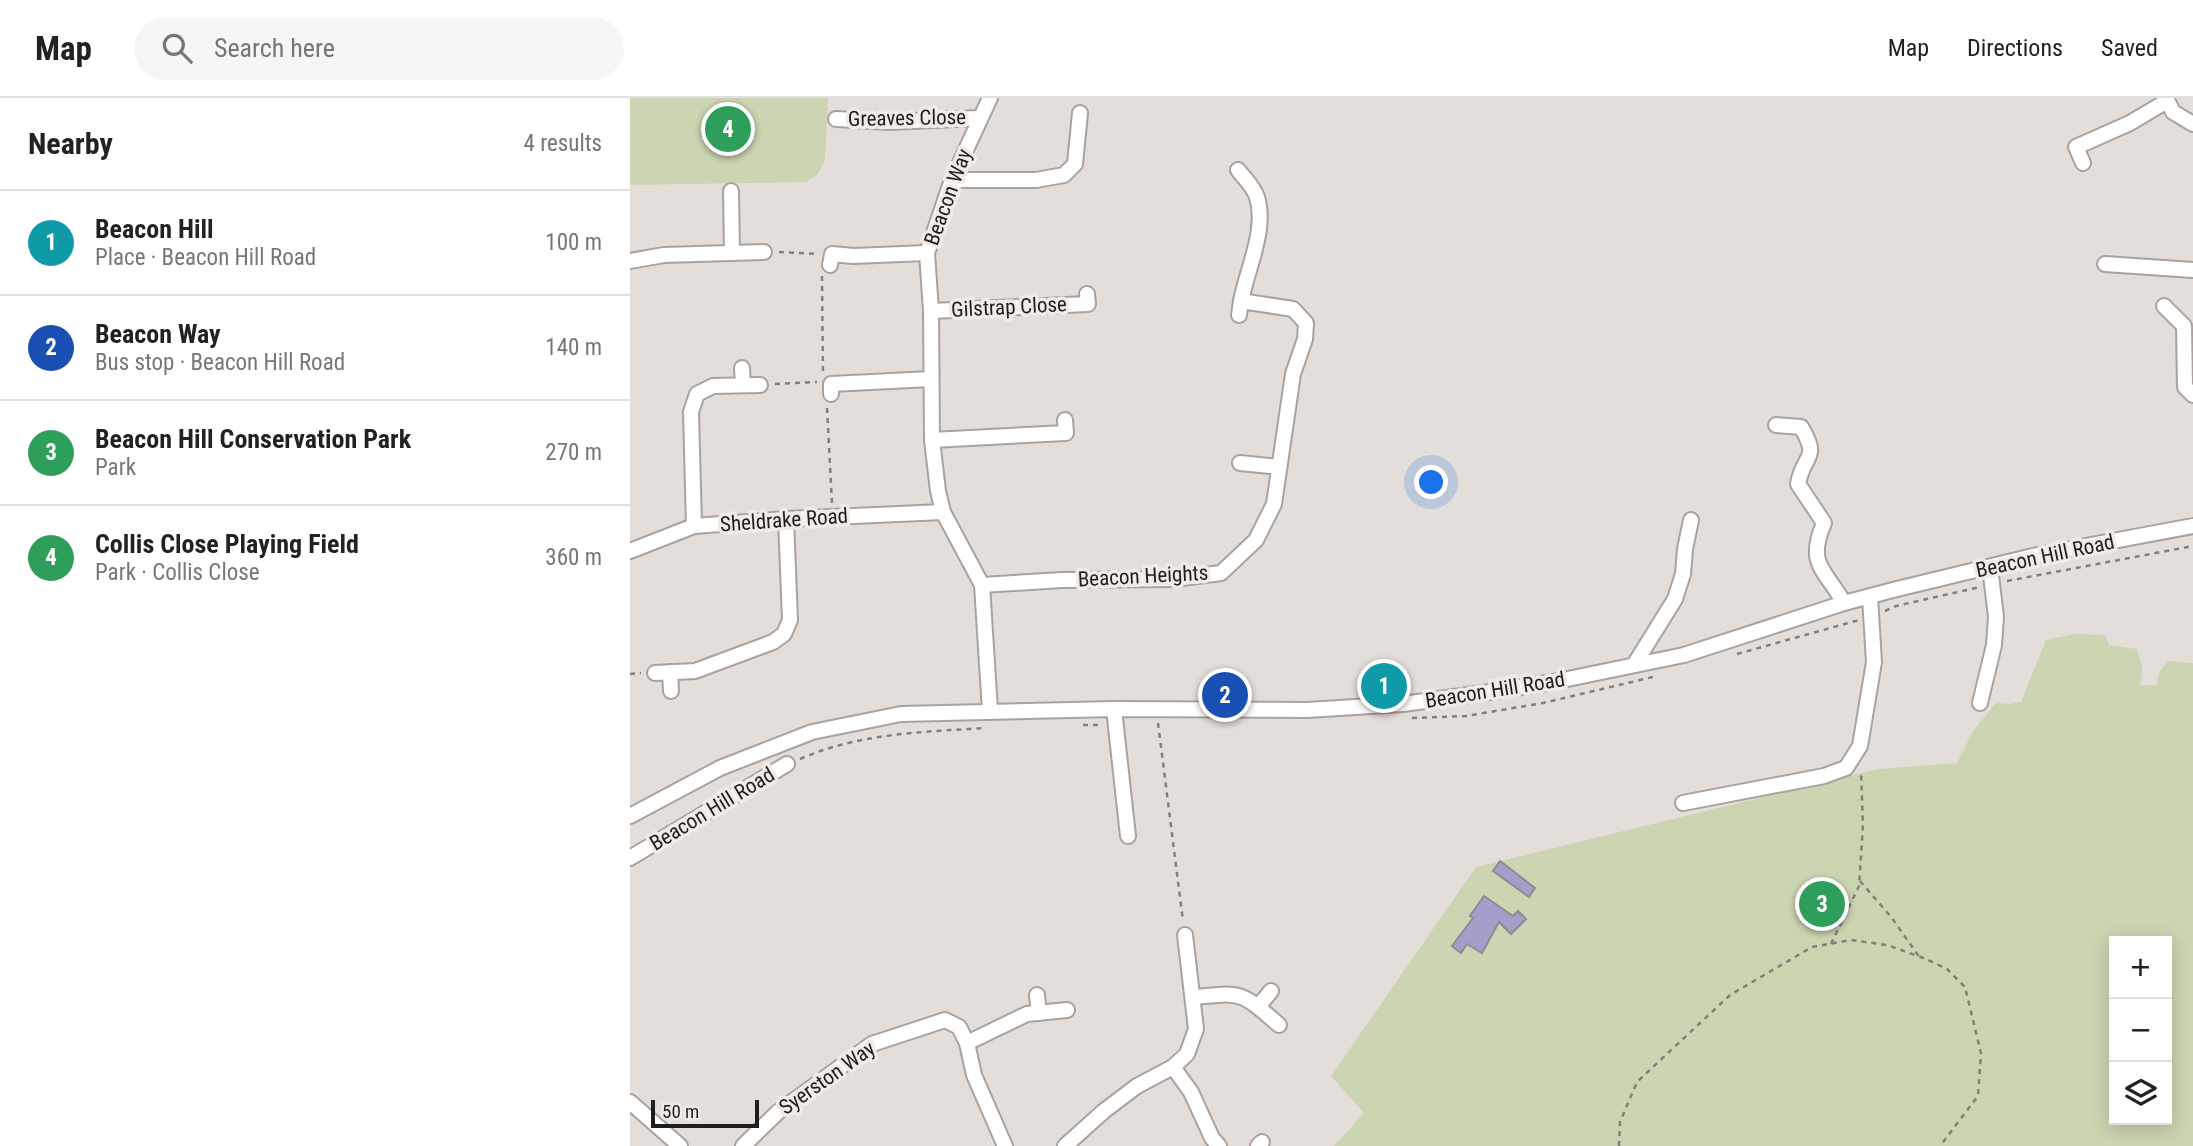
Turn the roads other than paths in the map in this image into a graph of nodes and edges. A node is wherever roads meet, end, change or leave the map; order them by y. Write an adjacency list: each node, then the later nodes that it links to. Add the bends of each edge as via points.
1 (990, 98): 4 (street, Beacon Way)
2 (2167, 99): 6 (street, via 2174,112); 7 (street, via 2130,123 2076,147)
3 (1080, 113): 9 (street, via 1076,164 1065,175 1036,180)
4 (979, 118): 5 (street, Greaves Close); 9 (street, Beacon Way)
5 (835, 119)
6 (2193, 124)
7 (2083, 163)
8 (1238, 170): 31 (street, Beacon Heights, via 1256,196 1259,214 1241,301 1293,309 1306,323)
9 (952, 180): 13 (street, Beacon Way)
10 (730, 191): 12 (street)
11 (764, 252): 12 (street)
12 (732, 253): 15 (street)
13 (927, 253): 14 (street); 20 (street, Beacon Way)
14 (830, 254)
15 (630, 261)
16 (2105, 264): 17 (street)
17 (2193, 270)
18 (1088, 304): 20 (street, Gilstrap Close)
19 (2164, 306): 26 (street, via 2184,326 2185,387)
20 (931, 311): 22 (street, Beacon Way)
21 (742, 368): 24 (street)
22 (931, 379): 23 (street); 29 (street, Beacon Way)
23 (831, 383)
24 (743, 385): 25 (street); 35 (street, via 713,386 696,394 691,412)
25 (760, 385)
26 (2193, 395)
27 (1776, 425): 41 (street, via 1801,427 1810,443 1810,457 1798,484 1824,523 1816,555)
28 (1066, 433): 29 (street)
29 (932, 440): 32 (street, Beacon Way)
30 (1240, 463): 31 (street)
31 (1279, 467): 39 (street, Beacon Heights, via 1274,504 1256,540 1221,573 1174,579)
32 (943, 512): 33 (street, Sheldrake Road); 39 (street, Beacon Way)
33 (786, 519): 35 (street, Sheldrake Road); 43 (street, via 790,620 785,634 695,671)
34 (1691, 520): 42 (street, via 1684,574 1675,599)
35 (694, 526): 37 (street, Sheldrake Road)
36 (2193, 526): 38 (street, Beacon Hill Road)
37 (630, 551)
38 (1990, 567): 40 (street, Beacon Hill Road); 46 (street, via 1994,645)
39 (982, 585): 48 (street, Beacon Way)
40 (1870, 597): 41 (street, Beacon Hill Road); 50 (street, via 1874,662 1860,746 1846,768)
41 (1844, 603): 42 (street, Beacon Hill Road, via 1684,655)
42 (1634, 665): 47 (street, Beacon Hill Road, via 1403,704 1307,710)
43 (670, 672): 44 (street); 45 (street)
44 (655, 673)
45 (671, 691)
46 (1980, 703)
47 (1114, 709): 48 (street, Beacon Hill Road); 52 (street)
48 (990, 710): 51 (street, Beacon Hill Road, via 901,714 812,732 720,768)
49 (787, 764): 53 (street, Beacon Hill Road)
50 (1683, 803)
51 (630, 816)
52 (1128, 836)
53 (632, 852)
54 (1185, 935): 57 (street)
55 (1271, 991): 58 (street)
56 (1037, 995): 60 (street)
57 (1194, 998): 58 (street, via 1232,993); 63 (street, via 1196,1029 1187,1054)
58 (1258, 1007): 61 (street)
59 (1067, 1010): 60 (street)
60 (1039, 1013): 62 (street, via 1027,1014)
61 (1279, 1025)
62 (967, 1043): 66 (street, Syerston Way, via 959,1027 945,1020 872,1044 778,1112); 67 (street, via 974,1075)
63 (1173, 1067): 68 (street, via 1137,1086); 69 (street)
64 (630, 1102): 65 (street)
65 (680, 1146)
66 (743, 1146)
67 (1004, 1146)
68 (1065, 1146)
69 (1219, 1146)

